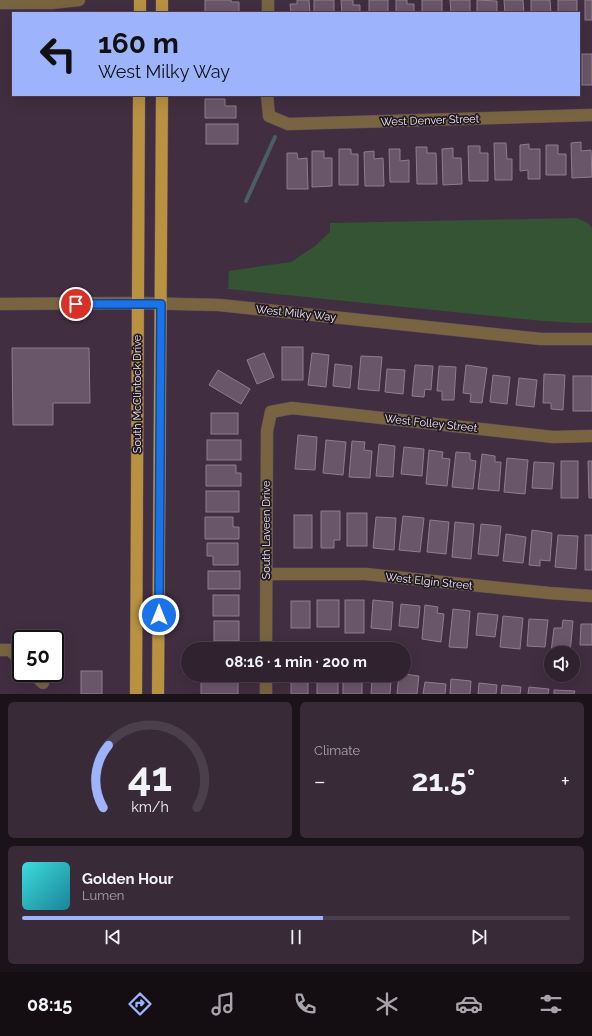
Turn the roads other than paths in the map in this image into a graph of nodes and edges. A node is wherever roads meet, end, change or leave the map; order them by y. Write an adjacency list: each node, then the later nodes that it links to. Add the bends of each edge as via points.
1 (79, 0): 5 (street)
2 (140, 0): 6 (main road)
3 (162, 0): 7 (main road)
4 (268, 0): 8 (street)
5 (0, 3)
6 (140, 12)
7 (162, 12)
8 (268, 12)
9 (139, 96): 13 (main road, South McClintock Drive)
10 (162, 96): 15 (main road, South McClintock Drive)
11 (267, 96): 12 (street, West Denver Street, via 269,116 288,124)
12 (592, 115)
13 (138, 303): 14 (street, West Milky Way); 15 (street, West Milky Way); 23 (main road, South McClintock Drive)
14 (0, 304)
15 (161, 304): 16 (street, West Milky Way, via 258,308 541,338); 24 (main road, South McClintock Drive)
16 (592, 339)
17 (271, 412): 18 (street, West Folley Street, via 292,408 553,437); 19 (street, South Laveen Drive, via 266,431)
18 (592, 436)
19 (266, 574): 20 (street, West Elgin Street, via 365,574); 21 (street, South Laveen Drive)
20 (592, 596)
21 (266, 642)
22 (266, 682): 25 (street)
23 (136, 694)
24 (158, 694)
25 (266, 694)

